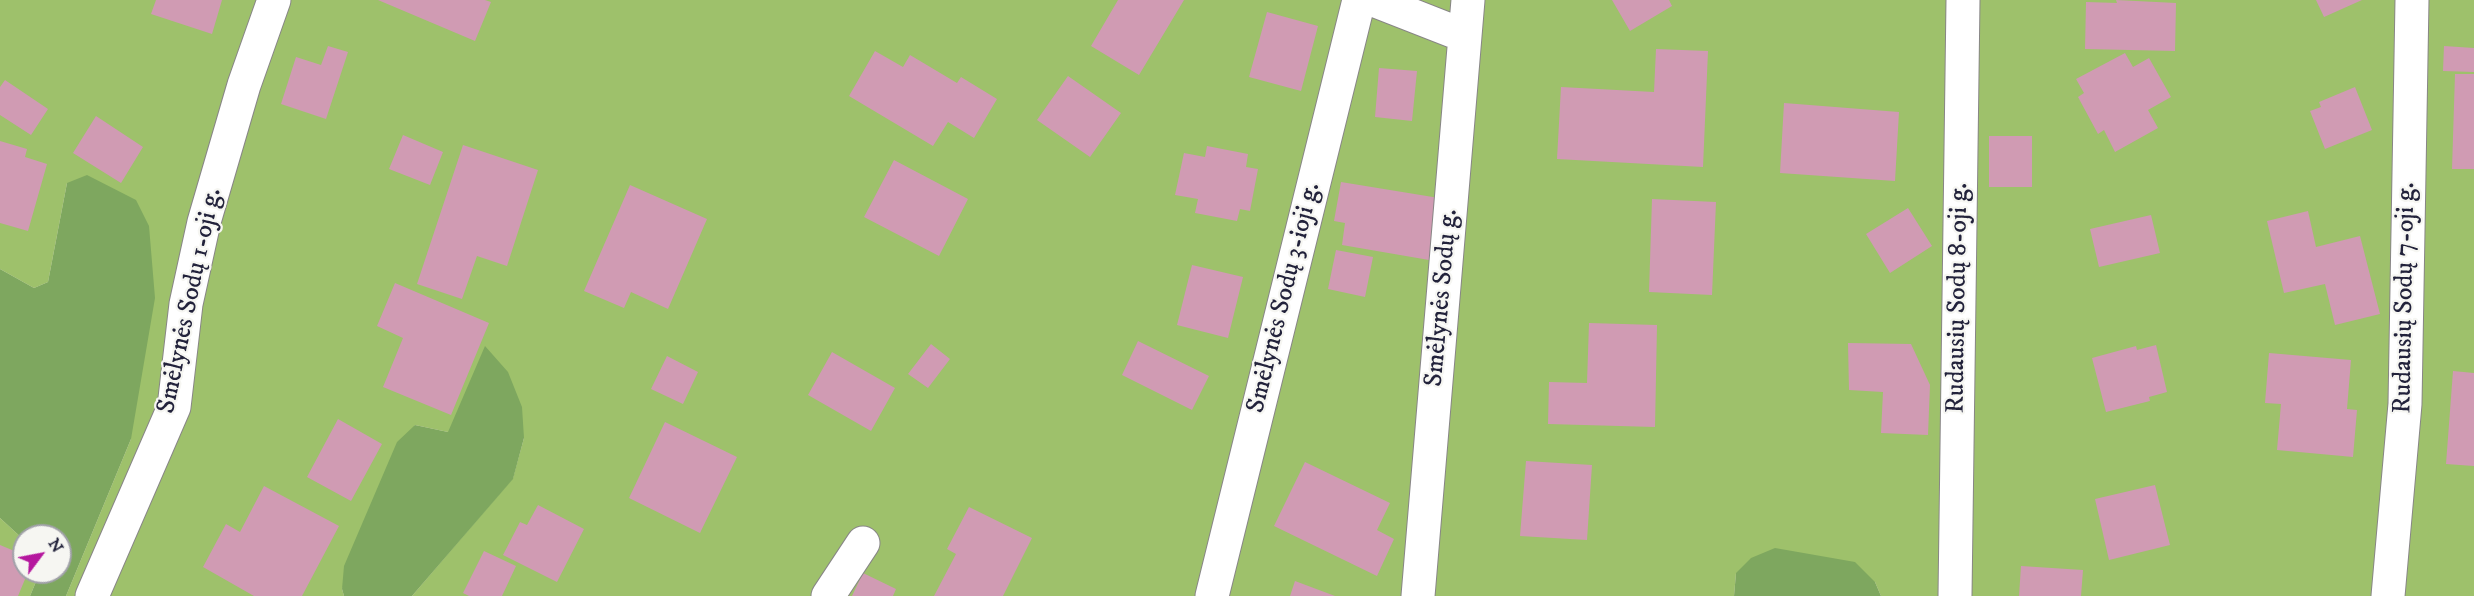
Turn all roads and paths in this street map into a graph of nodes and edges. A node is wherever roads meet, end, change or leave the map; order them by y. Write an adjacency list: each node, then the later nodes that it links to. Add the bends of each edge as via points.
1 (274, 0): 9 (street, Smėlynės Sodų 1-oji g., via 244,85 204,222 186,304 174,407)
2 (1359, 0): 11 (street, Smėlynės Sodų 3-ioji g.)
3 (1373, 0): 7 (street)
4 (1468, 0): 7 (street, Smėlynės Sodų g.)
5 (1963, 0): 13 (street, Rudausių Sodų 8-oji g.)
6 (2412, 0): 14 (street, Rudausių Sodų 7-oji g., via 2405,404)
7 (1465, 36): 12 (street, Smėlynės Sodų g.)
8 (863, 543): 10 (street)
9 (92, 596)
10 (828, 596)
11 (1212, 596)
12 (1418, 596)
13 (1955, 596)
14 (2388, 596)

